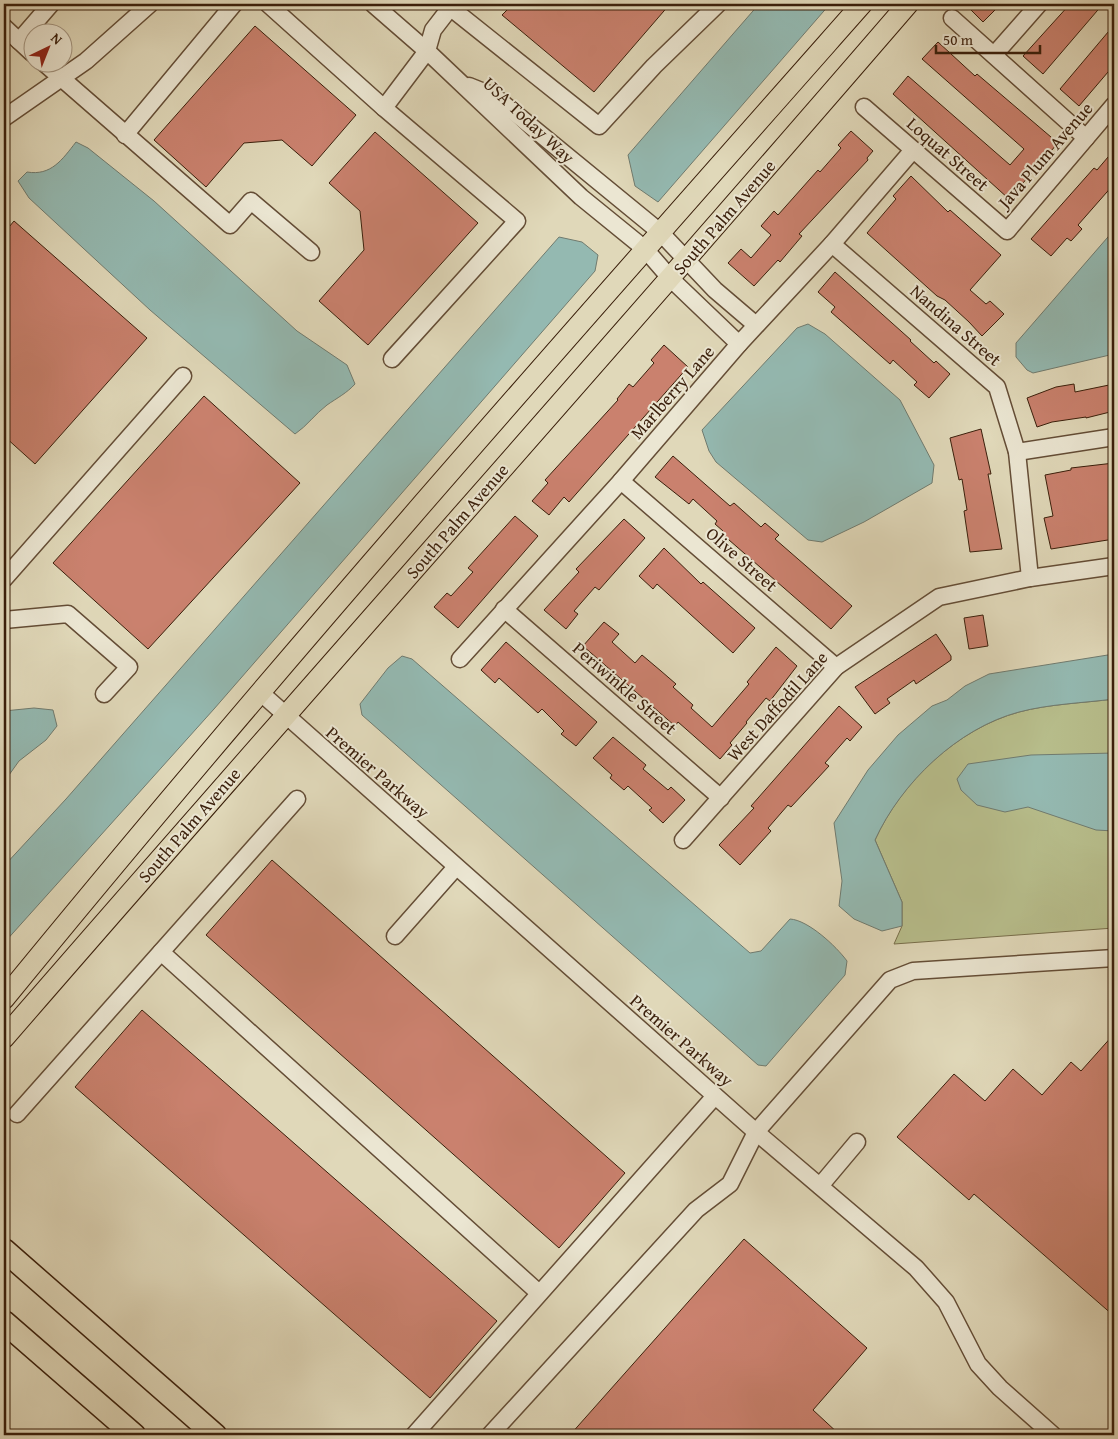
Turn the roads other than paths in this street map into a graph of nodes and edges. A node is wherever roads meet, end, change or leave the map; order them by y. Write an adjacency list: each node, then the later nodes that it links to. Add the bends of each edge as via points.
1 (51, 4): 13 (street)
2 (150, 4): 18 (street, via 86,61)
3 (234, 4): 24 (street)
4 (268, 4): 22 (street)
5 (373, 4): 15 (street, USA Today Way)
6 (718, 4): 10 (street, via 654,66 599,126)
7 (862, 4): 28 (main road, South Palm Avenue)
8 (908, 4): 32 (main road, South Palm Avenue)
9 (1039, 4): 16 (street)
10 (450, 5): 15 (street, via 432,30)
11 (952, 18): 16 (street)
12 (4, 27): 13 (street)
13 (19, 41): 14 (street)
14 (22, 44)
15 (427, 51): 19 (street, USA Today Way); 22 (street)
16 (994, 55): 25 (street)
17 (54, 72): 18 (street)
18 (61, 78): 23 (street); 24 (street)
19 (462, 84): 28 (street, USA Today Way, via 494,96); 30 (street, USA Today Way, via 581,197)
20 (1114, 105): 25 (street, Java Plum Avenue)
21 (864, 107): 26 (street, Loquat Street)
22 (384, 108): 36 (street, via 518,221)
23 (4, 118)
24 (124, 135): 31 (street, via 230,225 251,201)
25 (1086, 138): 27 (street, Java Plum Avenue)
26 (913, 150): 27 (street, Loquat Street); 29 (street, Marlberry Lane)
27 (1007, 231)
28 (660, 232): 30 (main road, South Palm Avenue); 32 (street, USA Today Way)
29 (832, 244): 34 (street, Marlberry Lane); 39 (street, Nandina Street, via 997,387)
30 (645, 249): 33 (street, USA Today Way); 48 (main road, South Palm Avenue)
31 (311, 252)
32 (688, 259): 33 (main road, South Palm Avenue); 34 (street, USA Today Way, via 716,290)
33 (671, 279): 35 (street, USA Today Way); 50 (main road, South Palm Avenue)
34 (756, 325): 35 (street, Marlberry Lane)
35 (739, 344): 40 (street, Marlberry Lane)
36 (392, 360)
37 (182, 376): 43 (street)
38 (1114, 437): 39 (street)
39 (1017, 452): 42 (street, Nandina Street)
40 (621, 481): 44 (street, Marlberry Lane); 47 (street, Olive Street)
41 (1114, 566): 42 (street, West Daffodil Lane)
42 (1030, 578): 47 (street, West Daffodil Lane, via 939,597)
43 (4, 579)
44 (504, 609): 46 (street, Marlberry Lane); 51 (street, Periwinkle Street)
45 (4, 620): 49 (street, via 68,614 129,667)
46 (460, 659)
47 (836, 668): 51 (street, West Daffodil Lane)
48 (261, 693): 50 (street, Premier Parkway); 58 (main road, South Palm Avenue, via 153,817)
49 (104, 694)
50 (285, 716): 54 (street, Premier Parkway); 59 (main road, South Palm Avenue)
51 (721, 798): 53 (street, West Daffodil Lane)
52 (297, 799): 56 (street)
53 (683, 840)
54 (456, 867): 55 (street); 60 (street, Premier Parkway)
55 (395, 936)
56 (161, 952): 61 (street); 66 (street)
57 (1114, 958): 62 (street, via 913,971 890,980)
58 (4, 999)
59 (4, 1038)
60 (715, 1096): 62 (street, Premier Parkway); 66 (street)
61 (17, 1114)
62 (756, 1132): 64 (street, Premier Parkway); 71 (street, via 730,1184 696,1210)
63 (856, 1142): 64 (street)
64 (820, 1186): 72 (street, Premier Parkway, via 916,1268 946,1302 978,1364)
65 (4, 1250): 69 (highway)
66 (539, 1292): 70 (street)
67 (4, 1322): 68 (highway)
68 (134, 1435)
69 (215, 1435)
70 (414, 1435)
71 (490, 1435)
72 (1053, 1435)

